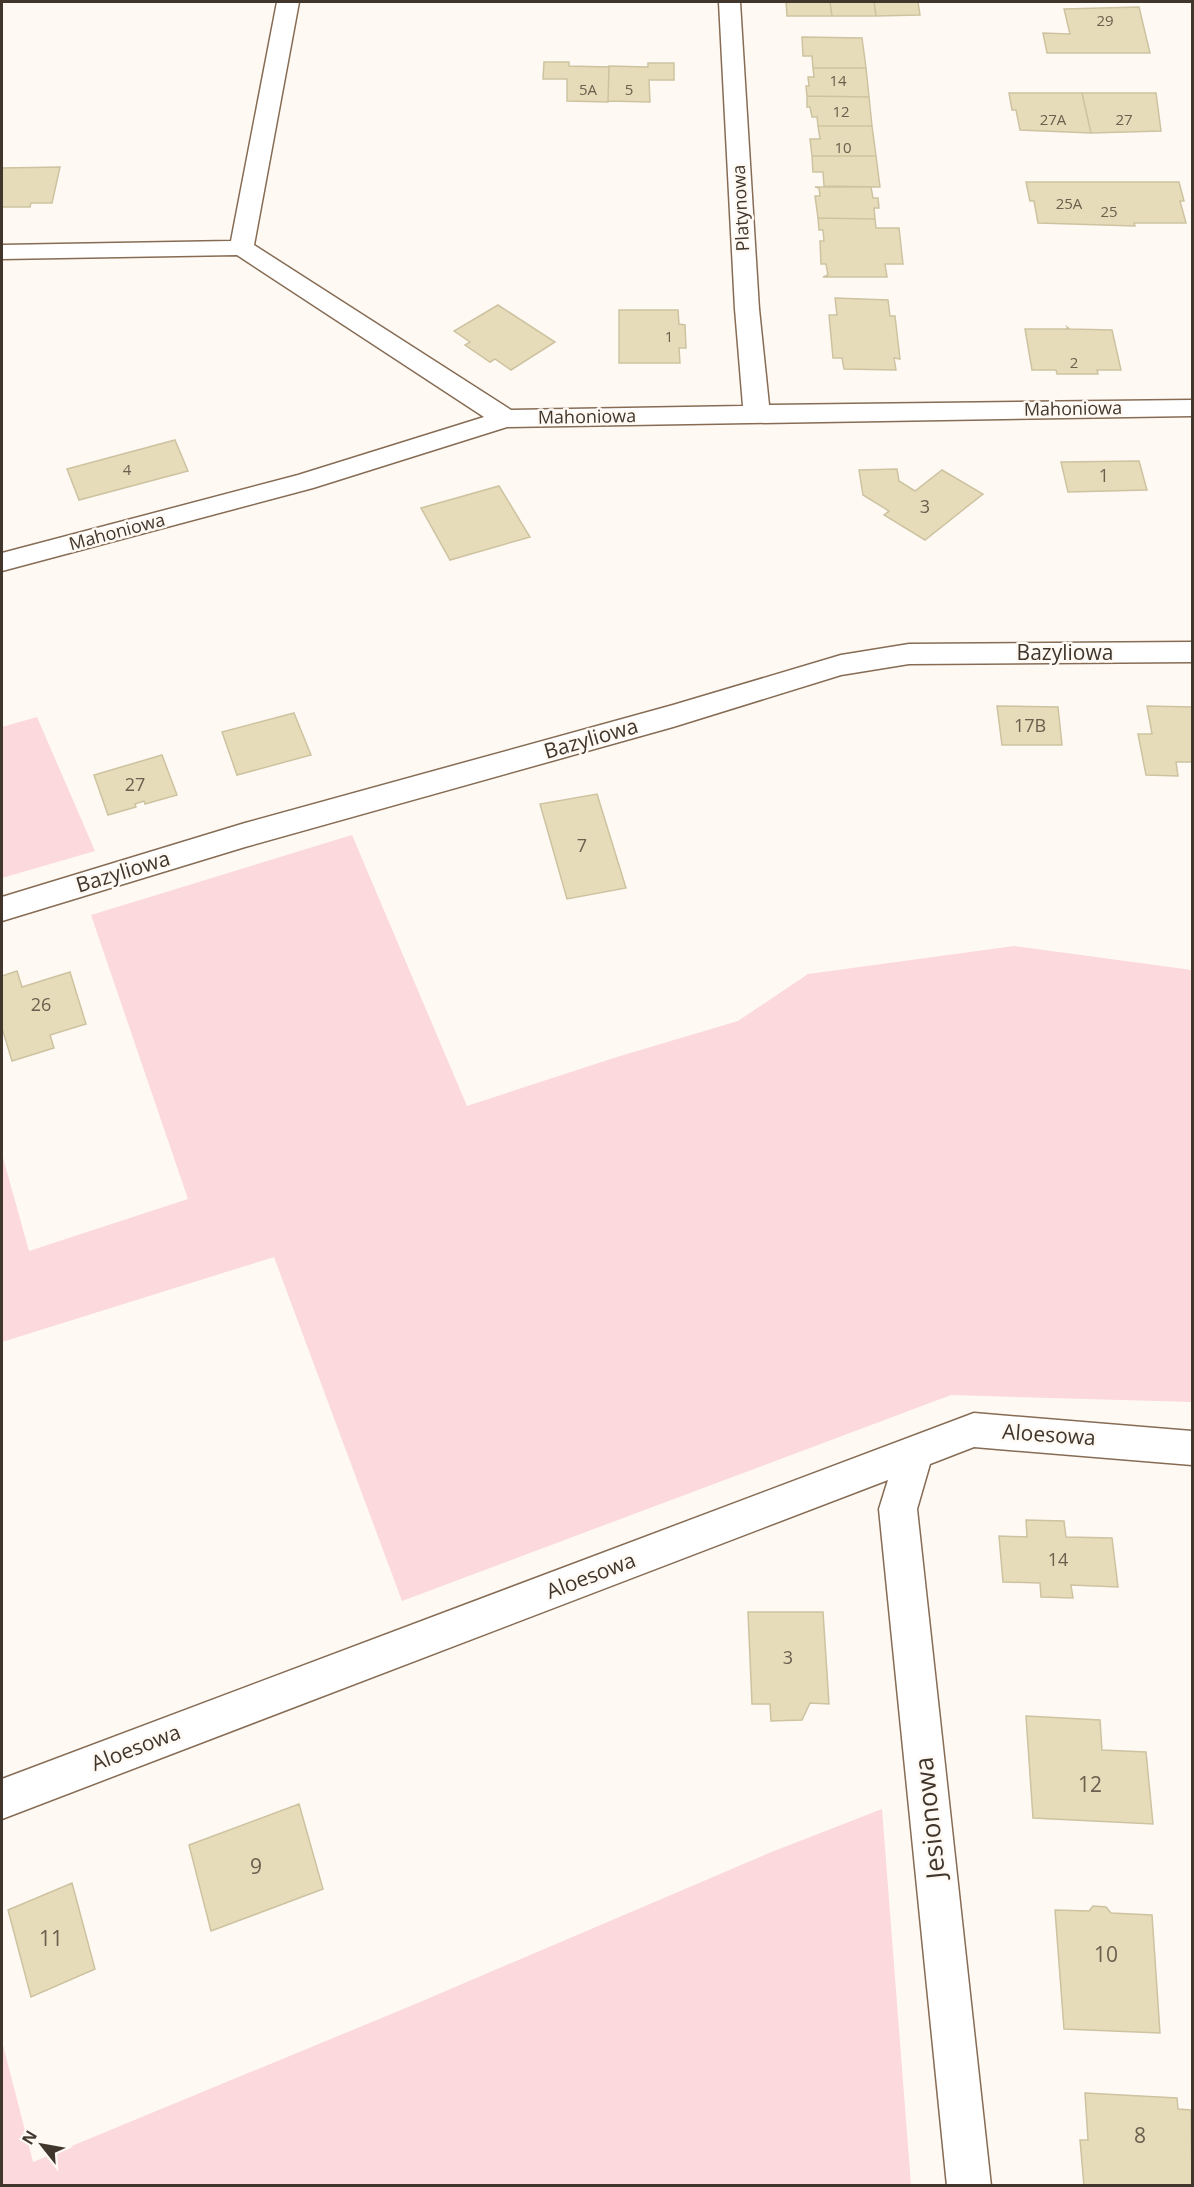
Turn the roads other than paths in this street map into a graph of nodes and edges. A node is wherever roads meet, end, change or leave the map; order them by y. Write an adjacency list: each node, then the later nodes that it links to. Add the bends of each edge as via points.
1 (288, 2): 3 (street)
2 (730, 2): 6 (street, Platynowa, via 747,309)
3 (242, 248): 4 (street); 7 (street)
4 (2, 252)
5 (1192, 408): 6 (street, Mahoniowa)
6 (757, 414): 7 (street, Mahoniowa)
7 (506, 419): 8 (street, Mahoniowa, via 304,482)
8 (2, 562)
9 (1192, 652): 10 (street, Bazyliowa, via 909,654 841,665 661,720 245,835)
10 (2, 909)
11 (1192, 1448): 12 (street, Aloesowa, via 974,1430)
12 (915, 1453): 13 (street, Aloesowa); 14 (street, Jesionowa, via 898,1509)
13 (2, 1799)
14 (969, 2186)

